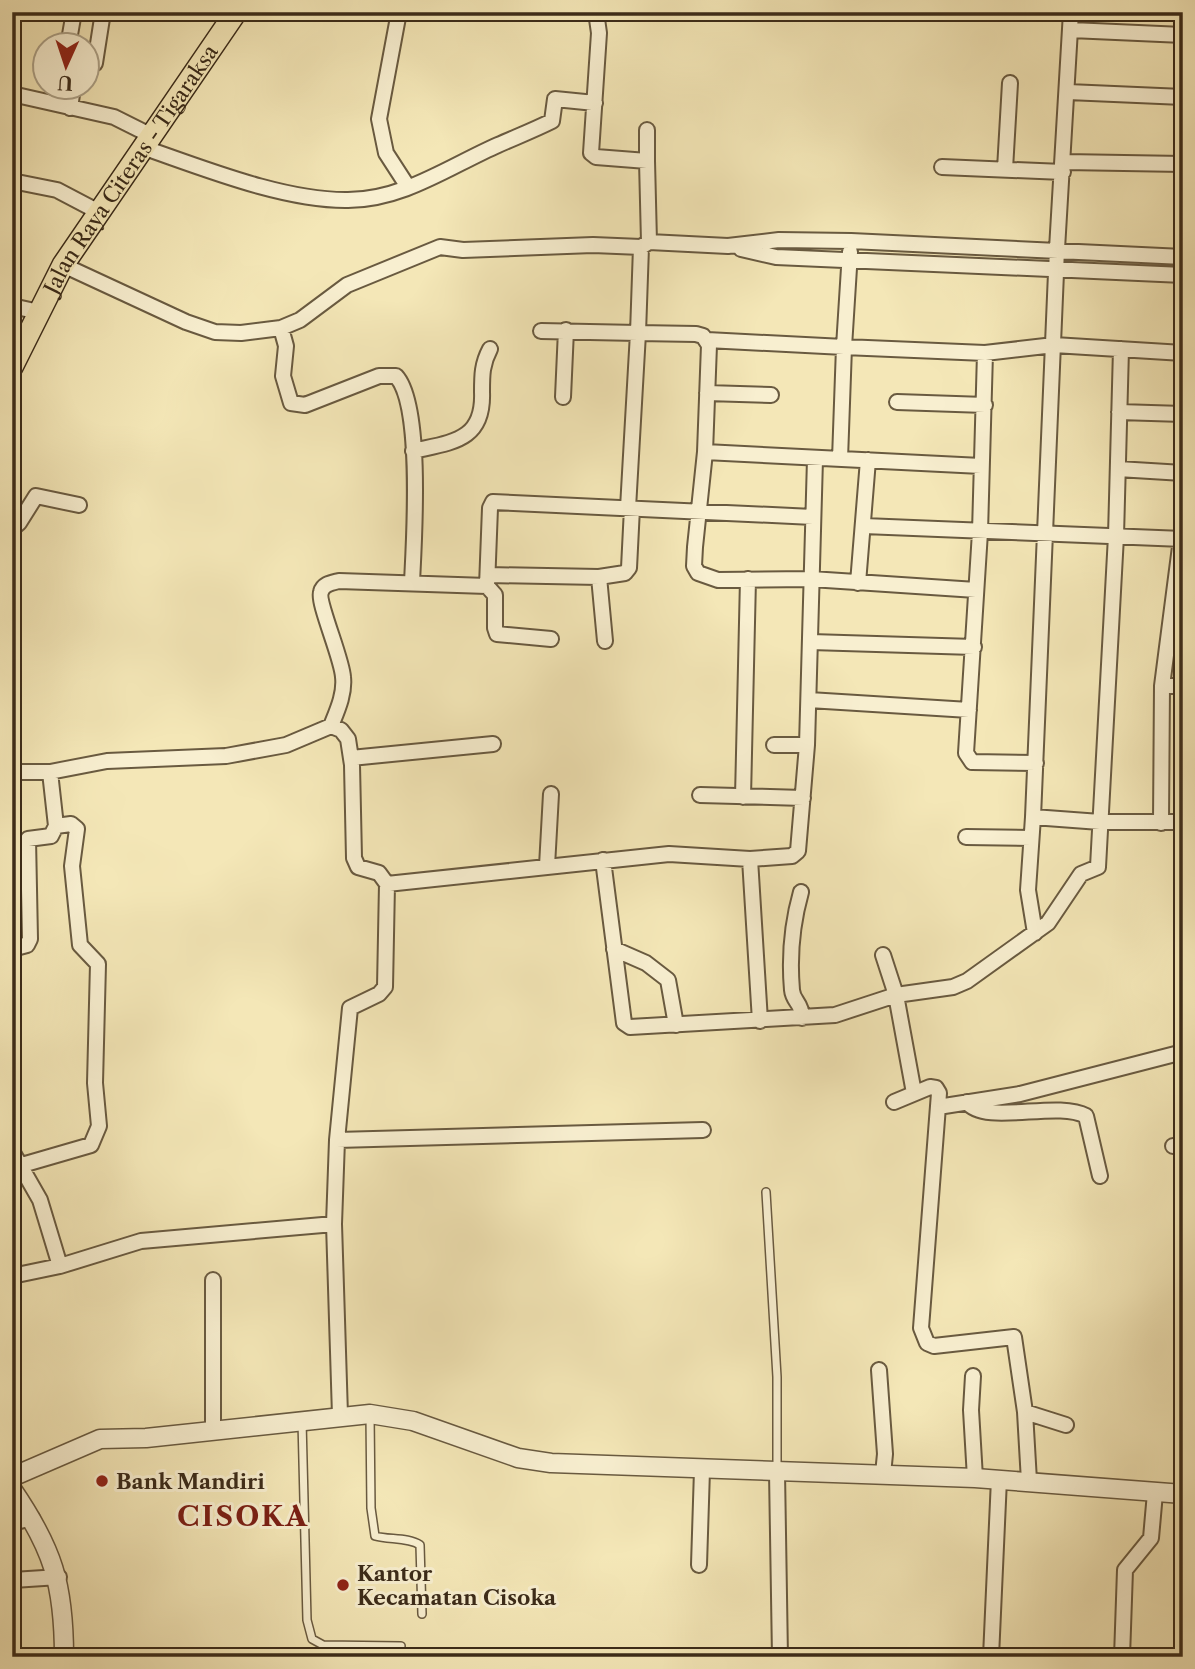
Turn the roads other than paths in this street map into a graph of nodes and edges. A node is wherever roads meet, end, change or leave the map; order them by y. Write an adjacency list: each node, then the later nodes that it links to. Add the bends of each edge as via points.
1 (74, 12): 8 (street)
2 (103, 12): 9 (street)
3 (236, 12): 19 (main road, Jalan Raya Citeras - Tigaraksa)
4 (399, 12): 26 (street, via 379,119 386,153)
5 (596, 12): 16 (street)
6 (1071, 12): 7 (street)
7 (1071, 30): 10 (street); 12 (street)
8 (70, 32)
9 (100, 32)
10 (1183, 34)
11 (1010, 83): 24 (street)
12 (1068, 92): 14 (street); 23 (street)
13 (12, 94): 17 (street)
14 (1183, 97)
15 (71, 102): 17 (street)
16 (595, 103): 20 (street, via 592,155); 26 (street, via 555,99 552,121)
17 (70, 108): 19 (street, via 114,117)
18 (647, 130): 20 (street)
19 (146, 141): 26 (street, via 231,178 304,194 349,200); 27 (main road, Jalan Raya Citeras - Tigaraksa)
20 (647, 161): 29 (street)
21 (1183, 164): 23 (street)
22 (942, 167): 24 (street)
23 (1064, 167): 24 (street); 31 (street)
24 (1005, 169)
25 (12, 181): 27 (street, via 57,190)
26 (408, 187)
27 (97, 211): 34 (main road, Jalan Raya Citeras - Tigaraksa)
28 (851, 241): 30 (street, via 779,240); 31 (street); 33 (street)
29 (645, 245): 30 (street); 39 (street, via 440,247 346,285 300,320); 42 (street)
30 (728, 246): 33 (street, via 776,257)
31 (1057, 249): 32 (street); 35 (street)
32 (1183, 257)
33 (849, 260): 35 (street); 45 (street)
34 (63, 265): 38 (main road, Jalan Raya Citeras - Tigaraksa); 39 (street, via 215,332)
35 (1057, 268): 36 (street); 44 (street)
36 (1183, 275)
37 (12, 306): 38 (street)
38 (39, 312): 50 (main road, Jalan Raya Citeras - Tigaraksa)
39 (281, 328): 58 (street, via 286,346 283,376 291,403 306,405 379,376 396,376 405,393)
40 (566, 330): 41 (street); 42 (street); 53 (street)
41 (541, 331)
42 (638, 332): 43 (street, via 696,334); 67 (street)
43 (707, 340): 45 (street); 51 (street)
44 (1054, 345): 47 (street); 48 (street); 73 (street)
45 (844, 348): 48 (street); 60 (street)
46 (490, 349): 58 (street, via 482,368 479,422 470,434)
47 (1121, 349): 49 (street); 56 (street)
48 (985, 353): 55 (street)
49 (1183, 353)
50 (12, 367)
51 (708, 393): 52 (street); 59 (street)
52 (771, 395)
53 (563, 397)
54 (897, 402): 55 (street)
55 (985, 405): 63 (street)
56 (1119, 412): 57 (street); 64 (street)
57 (1183, 414)
58 (413, 451): 80 (street)
59 (705, 452): 61 (street); 68 (street)
60 (840, 458): 61 (street); 62 (street)
61 (815, 459): 69 (street)
62 (868, 460): 63 (street); 70 (street)
63 (981, 466): 72 (street)
64 (1118, 469): 65 (street); 74 (street)
65 (1183, 473)
66 (79, 505): 71 (street, via 36,496)
67 (630, 508): 68 (street); 76 (street, via 628,571); 79 (street, via 493,502)
68 (701, 512): 69 (street); 77 (street, via 694,566 698,573 718,580)
69 (813, 517): 78 (street)
70 (864, 526): 72 (street); 81 (street)
71 (12, 529)
72 (981, 532): 73 (street); 82 (street)
73 (1045, 534): 74 (street); 96 (street)
74 (1115, 536): 75 (street); 104 (street)
75 (1182, 539): 87 (street)
76 (599, 577): 79 (street); 84 (street)
77 (748, 579): 78 (street); 101 (street)
78 (811, 579): 81 (street); 85 (street)
79 (488, 581): 80 (street); 83 (street, via 495,595 495,628 500,636)
80 (412, 582): 91 (street, via 338,581 321,592 320,605 334,635 344,679)
81 (858, 583): 82 (street)
82 (976, 590): 86 (street)
83 (551, 639)
84 (605, 641)
85 (811, 642): 86 (street); 89 (street)
86 (974, 647): 90 (street)
87 (1162, 686): 88 (street); 106 (street)
88 (1183, 686)
89 (808, 700): 90 (street); 94 (street)
90 (969, 710): 96 (street, via 969,760)
91 (331, 726): 95 (street, via 348,739); 98 (street, via 301,740 237,754 107,761)
92 (493, 744): 95 (street)
93 (774, 745): 94 (street)
94 (807, 745): 102 (street)
95 (351, 758): 113 (street, via 354,858 358,867 379,873)
96 (1037, 763): 103 (street)
97 (12, 772): 98 (street)
98 (50, 772): 107 (street)
99 (551, 794): 112 (street)
100 (700, 795): 101 (street)
101 (743, 797): 102 (street)
102 (803, 798): 110 (street, via 798,851 792,856)
103 (1033, 817): 104 (street); 109 (street)
104 (1100, 822): 106 (street); 115 (street, via 1098,867 1081,874 1056,914)
105 (1183, 822): 106 (street)
106 (1161, 823)
107 (56, 826): 116 (street, via 51,836 28,839 30,939 27,945); 131 (street, via 71,824 77,829 72,866 80,945 98,964 95,1083 99,1126 91,1145)
108 (966, 838): 109 (street)
109 (1031, 838): 115 (street, via 1028,890)
110 (750, 859): 111 (street, via 669,854); 121 (street)
111 (603, 860): 112 (street); 117 (street)
112 (547, 866): 113 (street)
113 (387, 884): 129 (street, via 387,976 379,994 350,1008)
114 (801, 892): 120 (street, via 793,918 791,957 793,994 802,1004)
115 (1035, 933): 119 (street, via 967,981)
116 (12, 949)
117 (614, 949): 122 (street, via 646,963 668,980); 122 (street, via 624,1023 630,1027)
118 (883, 955): 119 (street)
119 (897, 995): 120 (street, via 835,1015); 124 (street)
120 (802, 1018): 121 (street)
121 (760, 1021): 122 (street)
122 (677, 1025)
123 (1183, 1052): 126 (street, via 1020,1094)
124 (914, 1093): 125 (street); 127 (street, via 936,1088)
125 (894, 1102)
126 (967, 1102): 127 (street); 132 (street, via 980,1112 1066,1111 1086,1116)
127 (938, 1107): 140 (street, via 921,1328 934,1346 1014,1337)
128 (703, 1130): 129 (street)
129 (337, 1140): 134 (street)
130 (12, 1151): 131 (street)
131 (22, 1165): 135 (street, via 40,1200)
132 (1100, 1176)
133 (766, 1192): 147 (lane)
134 (334, 1224): 135 (street, via 141,1241); 142 (street)
135 (60, 1266): 136 (street)
136 (12, 1276)
137 (213, 1280): 145 (street)
138 (880, 1370): 148 (street, via 886,1454)
139 (973, 1376): 150 (street)
140 (1025, 1412): 144 (street); 152 (street)
141 (370, 1414): 142 (street); 146 (street, via 413,1421 519,1458); 161 (lane, via 375,1536 420,1545)
142 (340, 1415): 143 (street)
143 (302, 1420): 145 (street); 162 (lane, via 307,1620 312,1639 323,1645)
144 (1066, 1425)
145 (213, 1431): 149 (street, via 100,1438)
146 (702, 1470): 147 (street); 158 (street)
147 (777, 1472): 148 (street); 164 (street)
148 (883, 1474): 150 (street)
149 (12, 1477)
150 (975, 1478): 151 (street)
151 (999, 1479): 152 (street); 165 (street)
152 (1030, 1481): 154 (street)
153 (12, 1489): 156 (street)
154 (1155, 1493): 155 (street); 166 (street, via 1152,1538 1125,1570)
155 (1183, 1494)
156 (32, 1518): 157 (street); 159 (street)
157 (12, 1522)
158 (699, 1565)
159 (58, 1577): 160 (street); 163 (street)
160 (13, 1580)
161 (422, 1614)
162 (401, 1646)
163 (64, 1657)
164 (780, 1657)
165 (991, 1657)
166 (1122, 1657)

